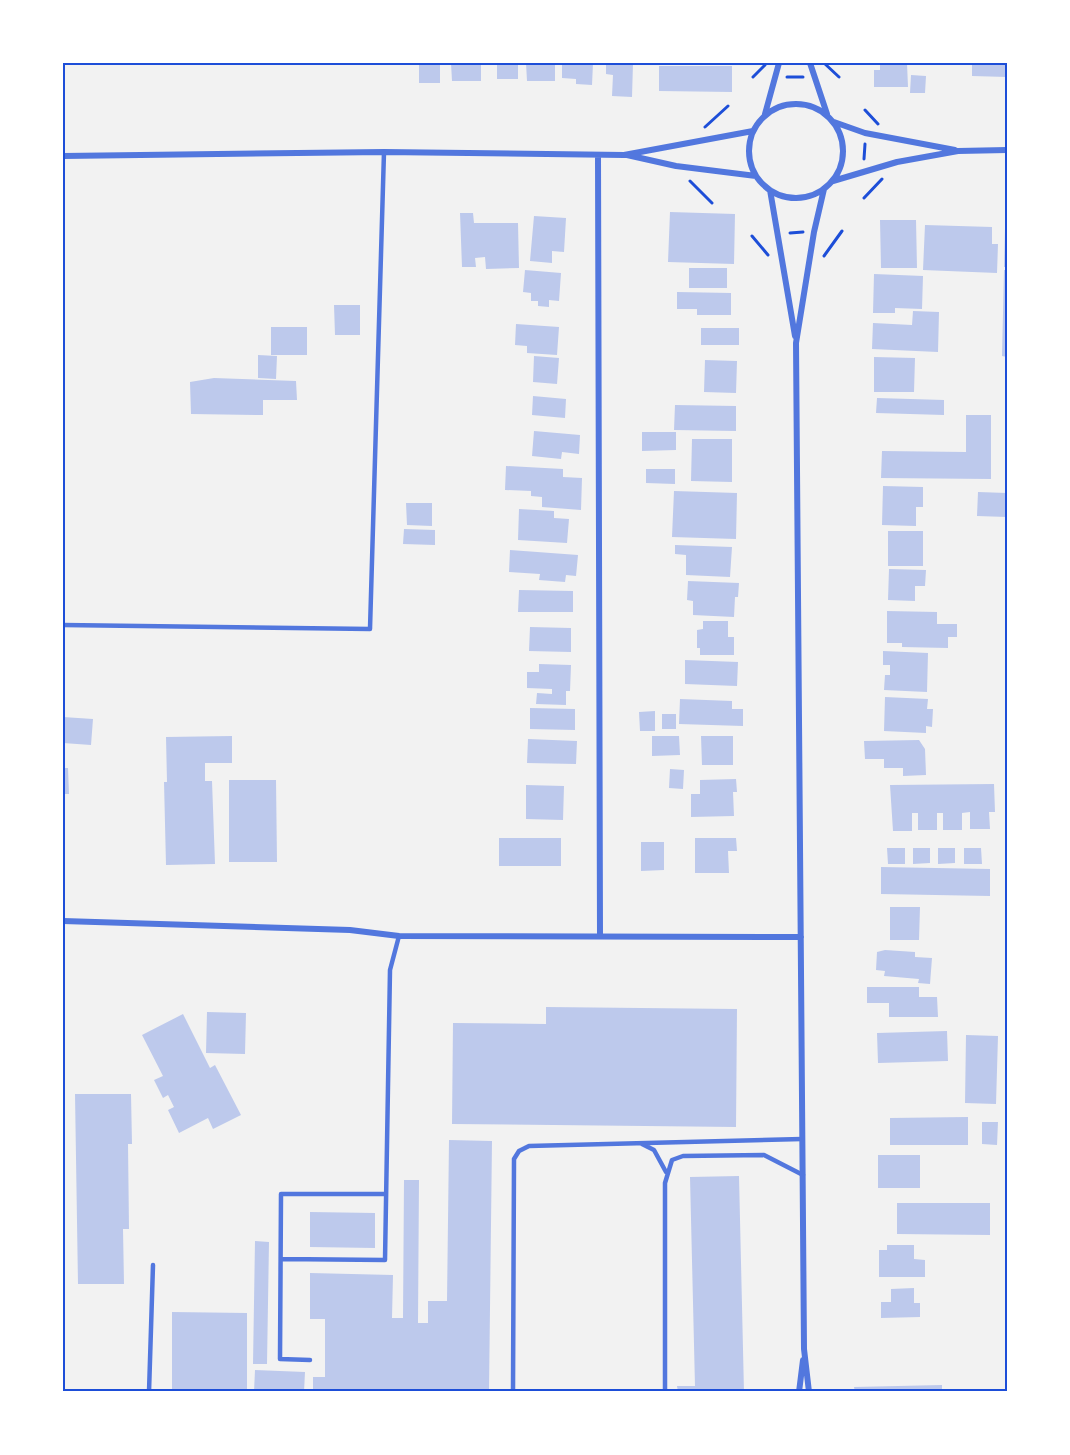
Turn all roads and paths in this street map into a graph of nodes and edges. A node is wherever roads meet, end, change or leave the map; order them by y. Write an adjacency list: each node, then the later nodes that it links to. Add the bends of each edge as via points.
1 (767, 63): 5 (path)
2 (779, 63): 10 (street)
3 (810, 63): 11 (street)
4 (824, 63): 8 (path)
5 (753, 77)
6 (787, 77): 7 (path)
7 (807, 77)
8 (839, 77)
9 (728, 106): 14 (path)
10 (765, 114): 11 (street, via 794,103 814,106); 13 (street)
11 (827, 114): 12 (street)
12 (834, 122): 17 (street); 25 (street, via 842,137 844,154)
13 (753, 131): 14 (street); 24 (street, via 749,154)
14 (688, 143): 20 (street)
15 (865, 143): 22 (path)
16 (1007, 150): 17 (street)
17 (958, 151): 25 (street, via 897,162)
18 (384, 152): 19 (street); 21 (street); 32 (lane, via 370,629)
19 (598, 155): 20 (street); 34 (street)
20 (624, 155): 23 (street)
21 (63, 156)
22 (864, 164)
23 (676, 166): 24 (street); 28 (path)
24 (756, 176): 27 (street)
25 (833, 181): 26 (street)
26 (824, 189): 27 (street, via 798,198); 31 (street)
27 (770, 190): 31 (street)
28 (712, 203)
29 (805, 232): 30 (path)
30 (790, 233)
31 (796, 343): 36 (street)
32 (63, 625)
33 (63, 921): 35 (street, via 350,930)
34 (600, 935): 35 (street); 36 (street)
35 (399, 936): 41 (lane, via 390,970)
36 (801, 938): 37 (street)
37 (802, 1139): 38 (lane); 40 (street)
38 (639, 1143): 39 (lane, via 654,1150); 47 (lane, via 529,1146 514,1159)
39 (666, 1172): 40 (lane, via 672,1160 683,1156 764,1155); 48 (lane)
40 (803, 1175): 44 (street)
41 (385, 1194): 42 (lane, via 281,1194); 42 (lane, via 385,1260)
42 (281, 1259): 45 (lane, via 280,1359)
43 (153, 1265): 46 (lane)
44 (804, 1348): 49 (street); 50 (street)
45 (310, 1360)
46 (149, 1392)
47 (513, 1392)
48 (665, 1392)
49 (799, 1392)
50 (809, 1392)

